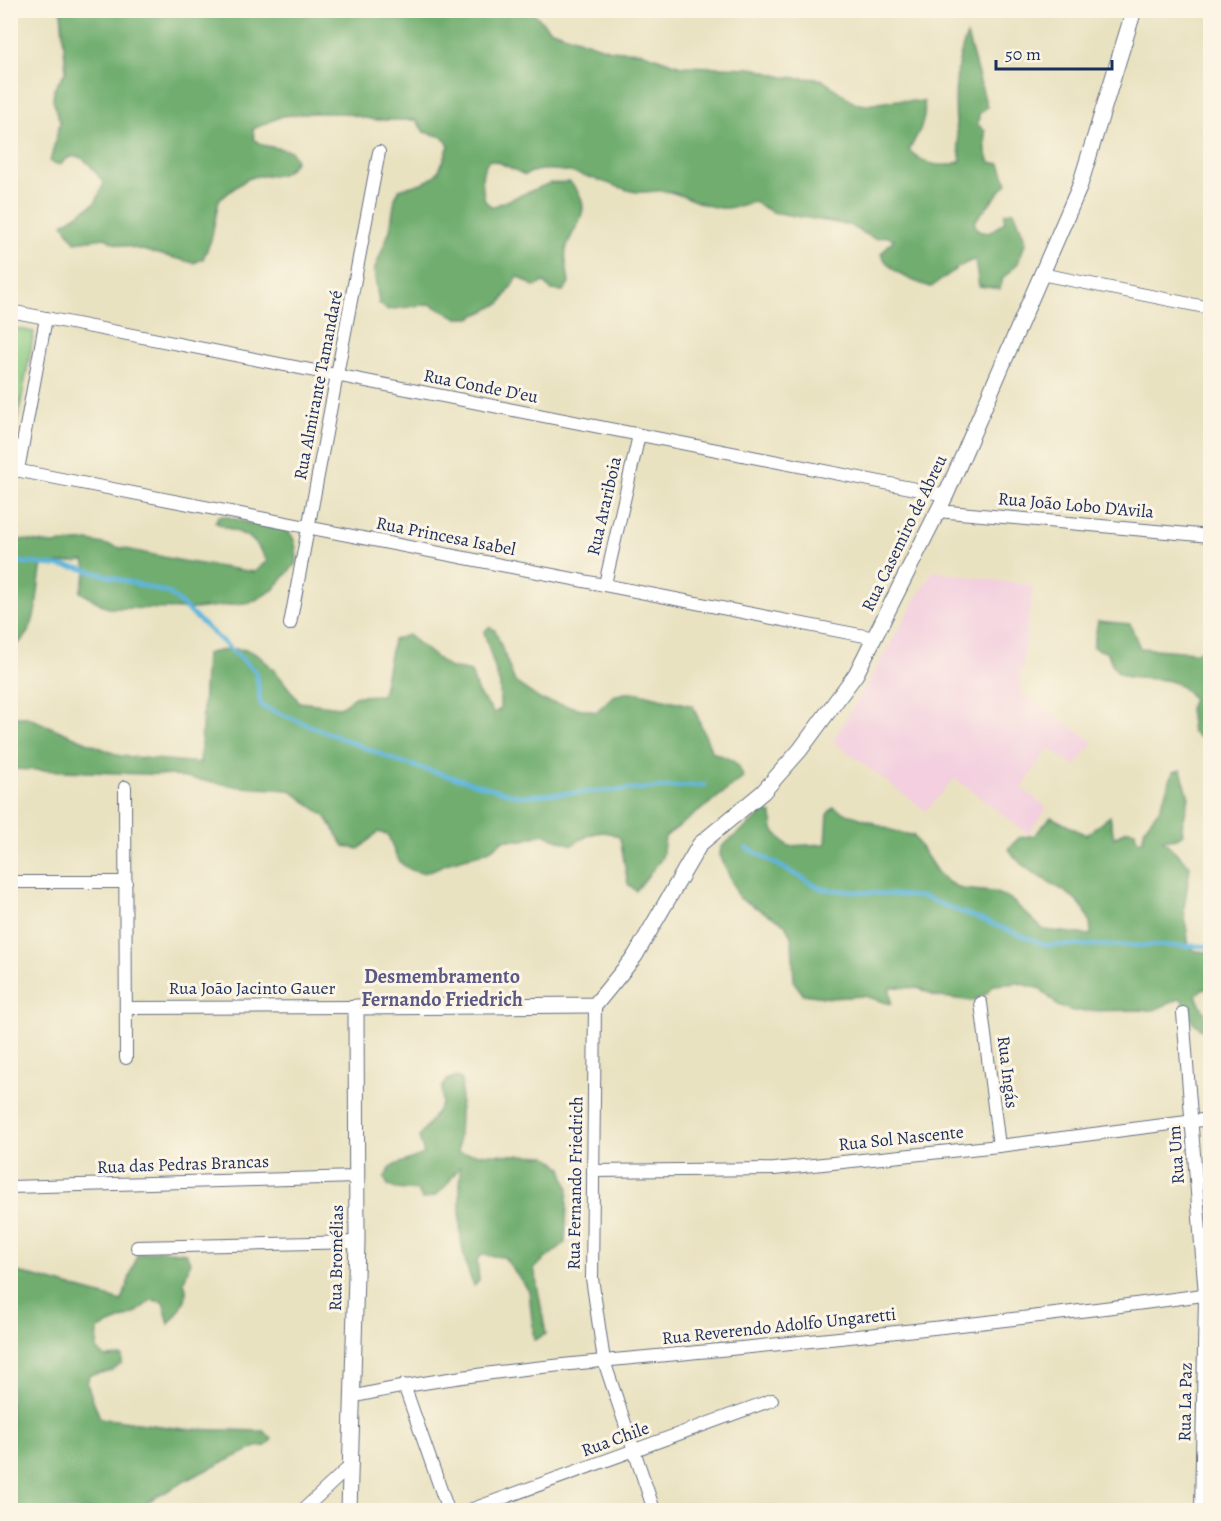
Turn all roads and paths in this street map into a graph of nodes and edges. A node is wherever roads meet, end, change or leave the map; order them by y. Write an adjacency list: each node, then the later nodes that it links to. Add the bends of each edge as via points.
1 (1134, 10): 3 (street, Rua Casemiro de Abreu, via 1079,188)
2 (379, 152): 7 (street, Rua Almirante Tamandaré)
3 (1041, 274): 4 (street); 10 (street, Rua Casemiro de Abreu)
4 (1210, 308)
5 (10, 311): 6 (street, Rua Conde D'eu)
6 (46, 318): 7 (street, Rua Conde D'eu); 9 (street)
7 (337, 376): 8 (street, Rua Conde D'eu); 12 (street, Rua Almirante Tamandaré)
8 (639, 435): 10 (street, Rua Conde D'eu); 14 (street, Rua Arariboia)
9 (14, 469): 12 (street, Rua Princesa Isabel)
10 (946, 495): 11 (street, Rua Casemiro de Abreu)
11 (938, 511): 13 (street, Rua João Lobo D'Avila); 16 (street, Rua Casemiro de Abreu)
12 (309, 529): 14 (street, Rua Princesa Isabel); 15 (street, Rua Almirante Tamandaré)
13 (1210, 536)
14 (605, 584): 16 (street, Rua Princesa Isabel)
15 (290, 624)
16 (875, 638): 21 (street, Rua Casemiro de Abreu, via 856,674 800,750 763,792 700,844 635,956)
17 (125, 787): 19 (street)
18 (10, 882): 19 (street)
19 (126, 882): 23 (street)
20 (981, 1003): 28 (street, Rua Ingás)
21 (595, 1005): 22 (street, Rua João Jacinto Gauer); 29 (street, Rua Fernando Friedrich)
22 (356, 1007): 23 (street, Rua João Jacinto Gauer); 30 (street, Rua Bromélias)
23 (126, 1008): 25 (street)
24 (1183, 1013): 27 (street, Rua Um)
25 (126, 1058)
26 (1210, 1119): 27 (street, Rua Sol Nascente)
27 (1192, 1121): 28 (street, Rua Sol Nascente); 34 (street, Rua Um)
28 (999, 1146): 29 (street, Rua Sol Nascente, via 774,1169)
29 (593, 1171): 35 (street, Rua Fernando Friedrich, via 592,1278)
30 (357, 1177): 31 (street, Rua das Pedras Brancas); 32 (street, Rua Bromélias)
31 (10, 1187)
32 (357, 1242): 33 (street); 37 (street, Rua Bromélias)
33 (137, 1246)
34 (1208, 1295): 35 (street, Rua Reverendo Adolfo Ungaretti, via 939,1329); 46 (street, Rua La Paz)
35 (604, 1361): 36 (street, Rua Reverendo Adolfo Ungaretti); 39 (street, Rua Fernando Friedrich)
36 (404, 1385): 37 (street, Rua Reverendo Adolfo Ungaretti); 43 (street)
37 (351, 1397): 40 (street, Rua Bromélias)
38 (772, 1400): 39 (street, Rua Chile)
39 (634, 1451): 44 (street, Rua Chile); 45 (street, Rua Fernando Friedrich)
40 (349, 1467): 41 (street); 42 (street, Rua Bromélias)
41 (303, 1510)
42 (348, 1510)
43 (448, 1510)
44 (470, 1510)
45 (654, 1510)
46 (1201, 1510)

